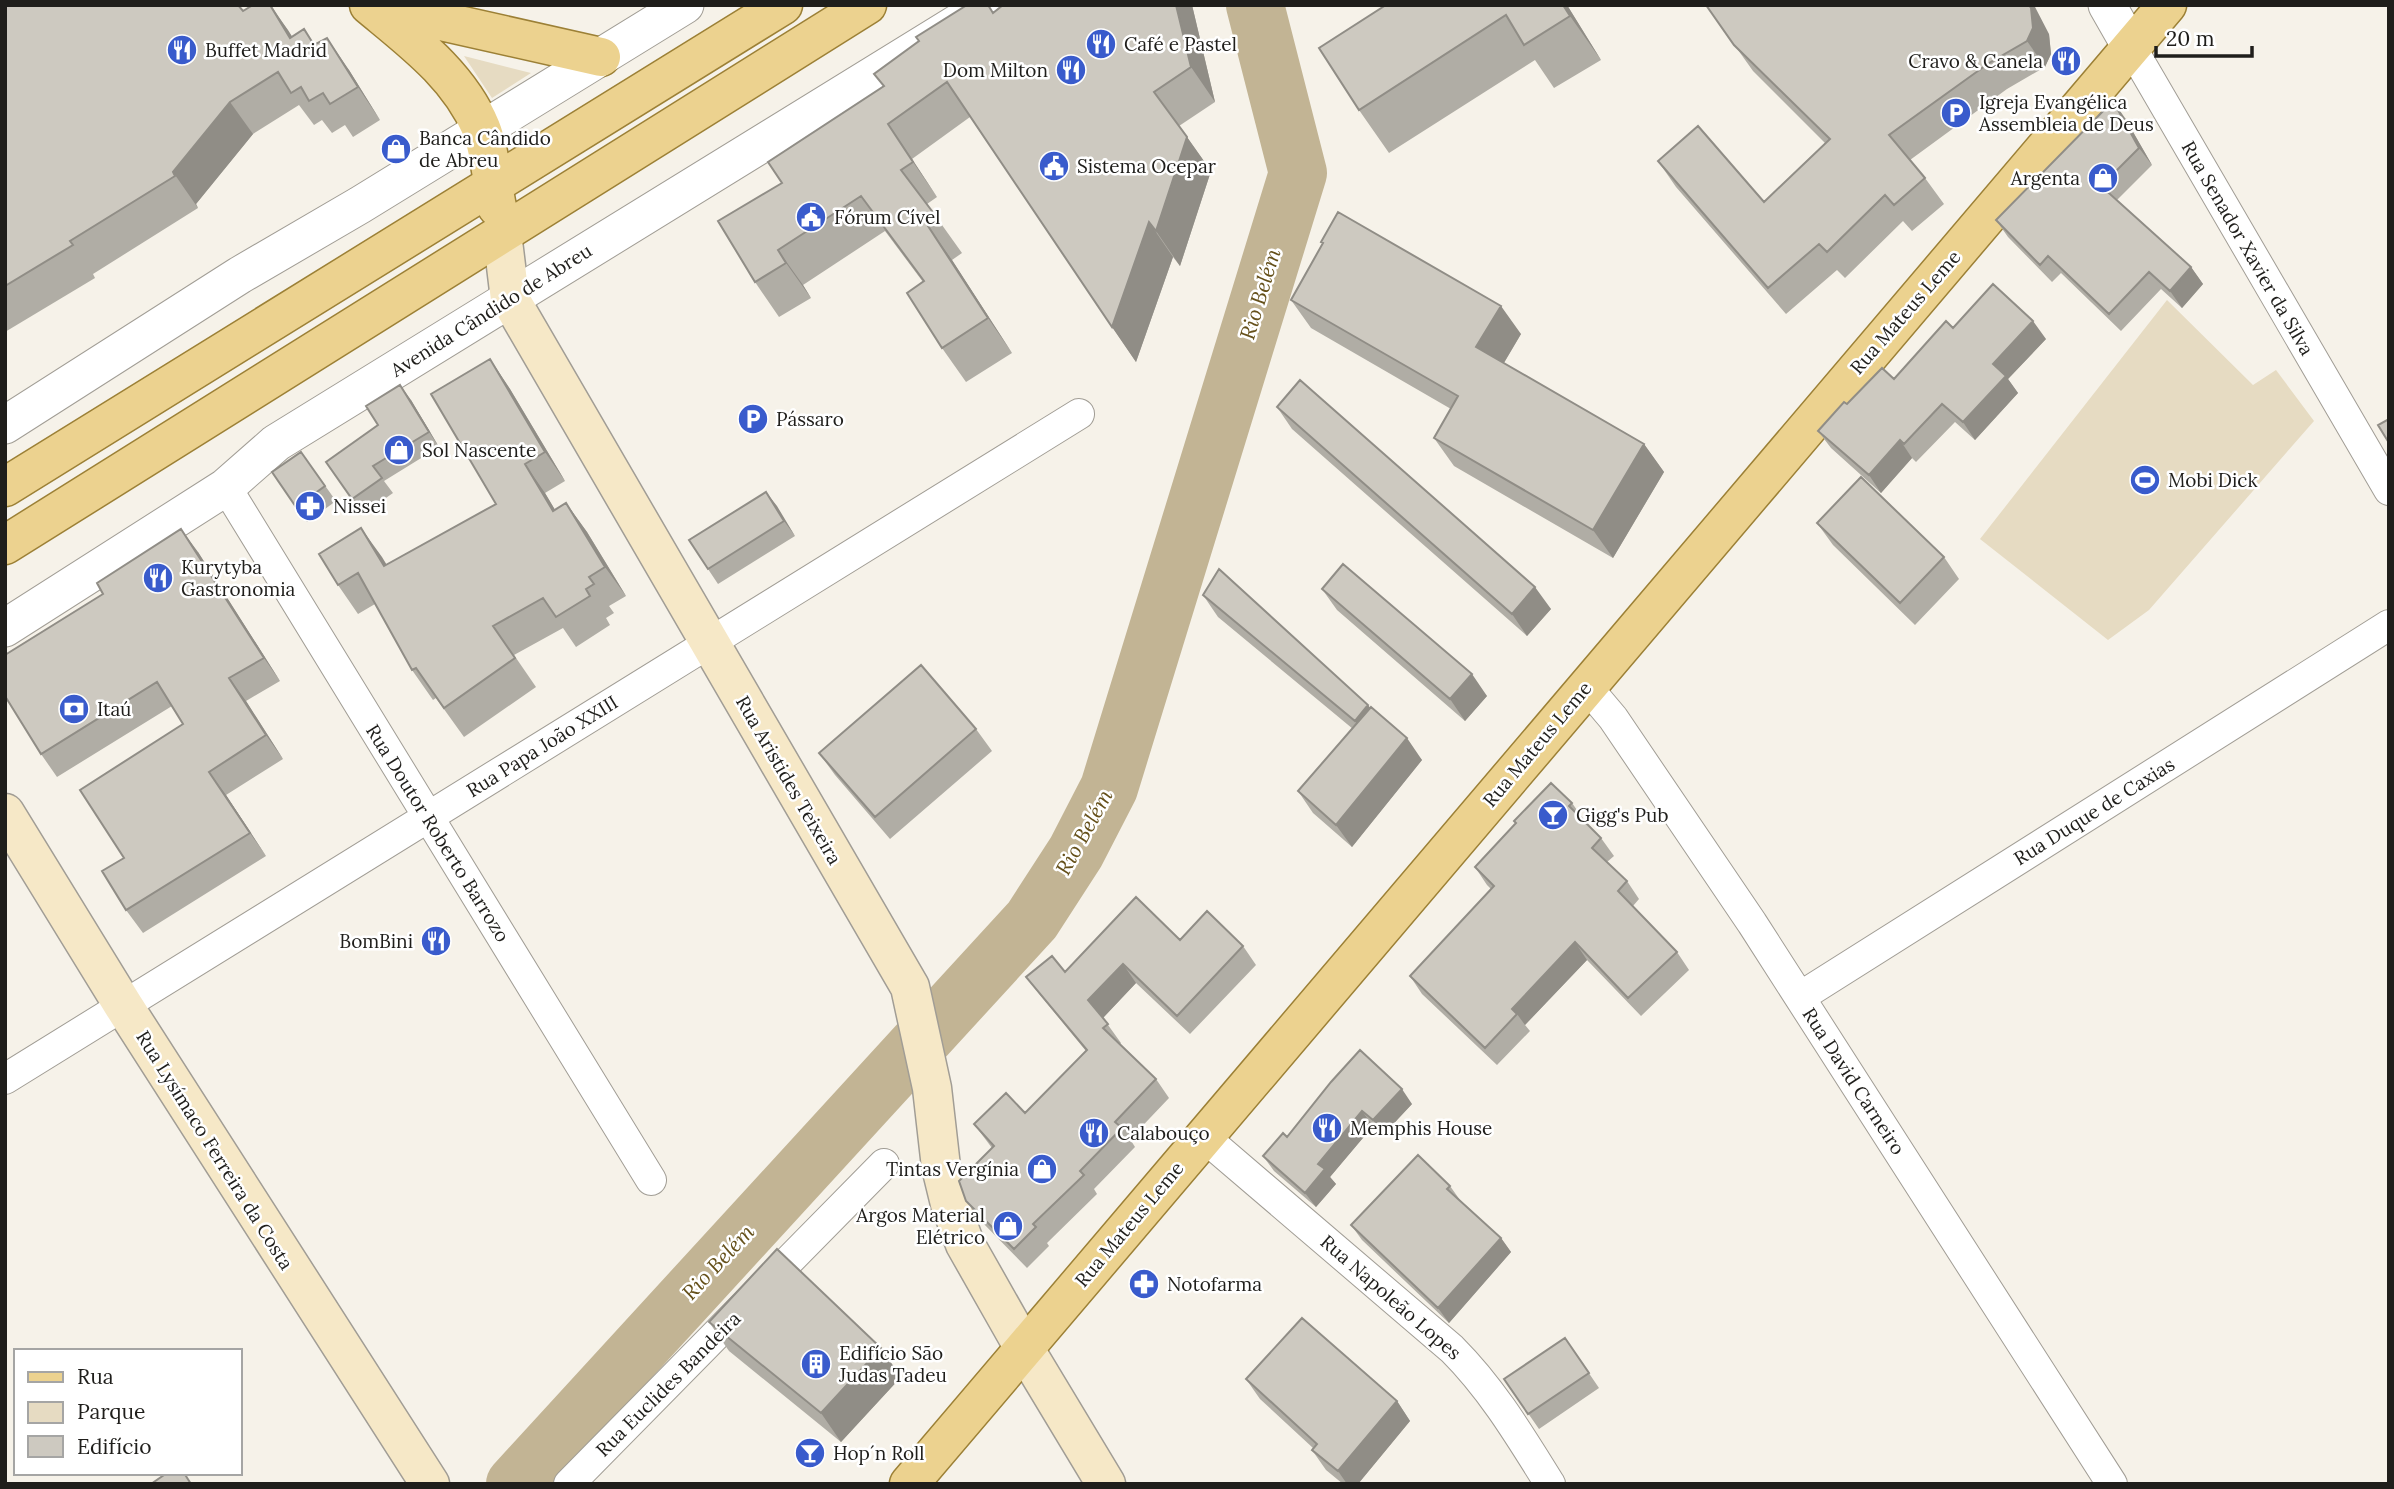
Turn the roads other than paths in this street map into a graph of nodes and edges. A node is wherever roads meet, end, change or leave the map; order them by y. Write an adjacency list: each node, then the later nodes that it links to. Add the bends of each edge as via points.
1 (369, 5): 9 (main road); 10 (main road, via 439,66)
2 (685, 5): 9 (street)
3 (783, 5): 11 (main road)
4 (867, 5): 12 (main road)
5 (987, 5): 13 (street, Avenida Cândido de Abreu)
6 (2107, 5): 8 (street, Rua Senador Xavier da Silva)
7 (2167, 5): 8 (main road, Rua Mateus Leme)
8 (2131, 47): 18 (street, Rua Senador Xavier da Silva); 23 (main road, Rua Mateus Leme)
9 (601, 57): 10 (street)
10 (482, 130): 11 (main road); 15 (street, via 240,275)
11 (493, 185): 12 (main road); 16 (main road)
12 (502, 233): 13 (main road, Rua Aristides Teixeira); 19 (main road)
13 (510, 299): 17 (street, Avenida Cândido de Abreu, via 276,443); 22 (main road, Rua Aristides Teixeira)
14 (1079, 414): 22 (street, Rua Papa João XXIII)
15 (5, 425)
16 (5, 487)
17 (226, 487): 21 (street, Avenida Cândido de Abreu); 25 (street, Rua Doutor Roberto Barrozo)
18 (2389, 490)
19 (5, 545)
20 (2389, 625): 26 (street, Rua Duque de Caxias)
21 (5, 628)
22 (709, 643): 25 (street, Rua Papa João XXIII); 32 (main road, Rua Aristides Teixeira, via 909,987 932,1088 950,1204 965,1244)
23 (1586, 686): 26 (street, Rua David Carneiro, via 1613,718); 29 (main road, Rua Mateus Leme)
24 (5, 813): 27 (main road, Rua Lysímaco Ferreira da Costa)
25 (428, 817): 27 (street, Rua Papa João XXIII); 31 (street, Rua Doutor Roberto Barrozo)
26 (1800, 997): 38 (street, Rua David Carneiro)
27 (123, 1005): 28 (street, Rua Papa João XXIII); 33 (main road, Rua Lysímaco Ferreira da Costa)
28 (5, 1079)
29 (1204, 1137): 32 (main road, Rua Mateus Leme); 37 (street, Rua Napoleão Lopes, via 1452,1349 1498,1402)
30 (884, 1164): 34 (street, Rua Euclides Bandeira)
31 (651, 1180)
32 (1024, 1348): 35 (main road, Rua Mateus Leme); 36 (main road)
33 (422, 1481)
34 (569, 1484)
35 (909, 1484)
36 (1106, 1484)
37 (1550, 1484)
38 (2112, 1484)

